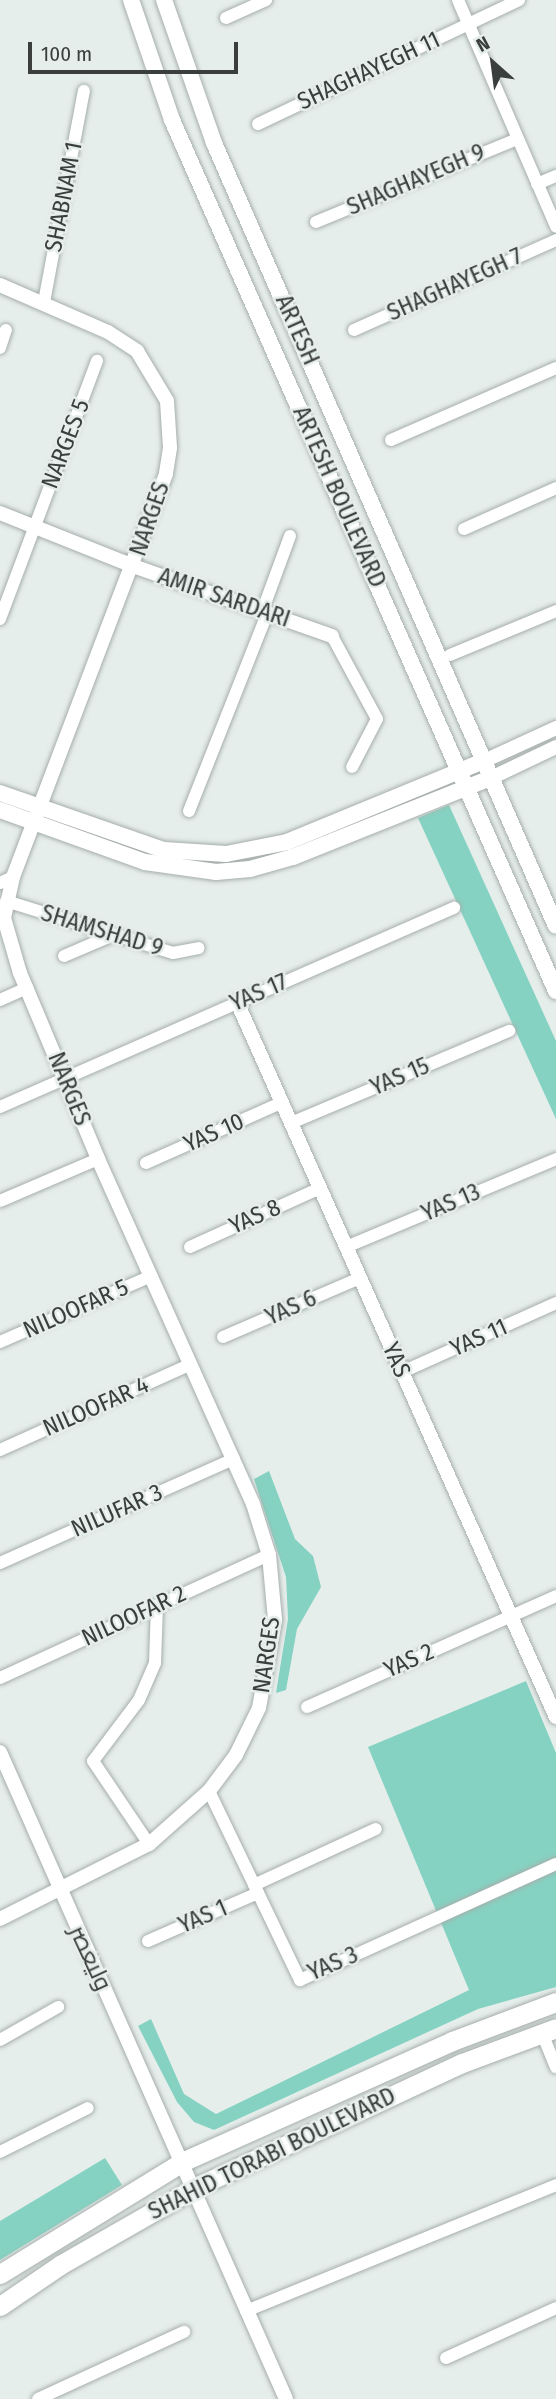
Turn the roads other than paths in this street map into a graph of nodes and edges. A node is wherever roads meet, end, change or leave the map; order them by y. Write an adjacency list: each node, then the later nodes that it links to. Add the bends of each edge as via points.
1 (131, 0): 39 (main road, ARTESH BOULEVARD, via 172,120)
2 (164, 0): 37 (main road, ARTESH, via 214,143)
3 (266, 0): 6 (street)
4 (458, 0): 7 (street)
5 (519, 0): 7 (street, SHAGHAYEGH 11)
6 (226, 18)
7 (469, 23): 9 (street, SHAGHAYEGH 11); 10 (street)
8 (84, 91): 17 (street, SHABNAM 1)
9 (258, 124)
10 (517, 139): 12 (street); 13 (street, SHAGHAYEGH 9)
11 (556, 176): 12 (street)
12 (537, 184): 14 (street)
13 (316, 222)
14 (556, 227)
15 (556, 240): 19 (street, SHAGHAYEGH 7)
16 (0, 285): 17 (street, NARGES)
17 (44, 302): 29 (street, NARGES, via 137,351 167,401 170,448 166,474)
18 (6, 330): 20 (street)
19 (354, 330)
20 (0, 348)
21 (97, 361): 26 (street, NARGES 5)
22 (556, 368): 23 (street)
23 (391, 440)
24 (556, 488): 27 (street)
25 (0, 513): 26 (street, AMIR SARDARI)
26 (35, 527): 29 (street, AMIR SARDARI); 32 (street, NARGES 5)
27 (464, 529)
28 (290, 536): 31 (street)
29 (133, 566): 31 (street, AMIR SARDARI); 45 (street, NARGES)
30 (556, 611): 34 (street)
31 (265, 613): 33 (street, AMIR SARDARI); 44 (street)
32 (0, 619)
33 (332, 636): 38 (street, via 377,719)
34 (450, 655)
35 (556, 728): 37 (street)
36 (556, 747): 40 (street)
37 (484, 761): 39 (main road); 40 (main road, ARTESH)
38 (352, 767)
39 (461, 772): 41 (main road, ARTESH BOULEVARD); 46 (main road, via 287,842 241,852 173,852)
40 (491, 778): 41 (main road); 50 (main road, ARTESH)
41 (468, 788): 46 (main road, via 293,857 250,869 182,870); 55 (main road, ARTESH BOULEVARD)
42 (0, 793): 45 (main road)
43 (0, 810): 45 (main road)
44 (189, 811)
45 (38, 815): 46 (main road); 47 (street, NARGES)
46 (87, 832)
47 (6, 880): 48 (street, NARGES)
48 (6, 901): 51 (street, SHAMSHAD 9); 54 (street, NARGES, via 7,937)
49 (454, 908): 57 (street, YAS 17)
50 (556, 926)
51 (113, 934): 52 (street, SHAMSHAD 9, via 173,953); 53 (street)
52 (198, 948)
53 (64, 956)
54 (27, 988): 56 (street); 59 (street, NARGES)
55 (556, 991)
56 (0, 1000)
57 (237, 1002): 59 (street, YAS 17); 60 (street, YAS)
58 (509, 1031): 62 (street, YAS 15)
59 (64, 1077): 61 (street, YAS 17); 63 (street, NARGES)
60 (281, 1102): 62 (street, YAS); 65 (street, YAS 10)
61 (0, 1107)
62 (291, 1123): 66 (street, YAS)
63 (97, 1159): 67 (street); 70 (street, NARGES)
64 (556, 1159): 69 (street, YAS 13)
65 (146, 1163)
66 (320, 1188): 68 (street, YAS 8); 69 (street, YAS)
67 (0, 1201)
68 (190, 1247)
69 (346, 1247): 71 (street, YAS)
70 (151, 1276): 74 (street, NILOOFAR 5); 75 (street, NARGES)
71 (360, 1278): 73 (street, YAS 6); 76 (street, YAS)
72 (556, 1303): 76 (street, YAS 11)
73 (223, 1338)
74 (0, 1342)
75 (191, 1364): 77 (street, NILOOFAR 4); 78 (street, NARGES)
76 (402, 1372): 83 (street, YAS)
77 (0, 1450)
78 (234, 1459): 79 (street, NARGES); 80 (street, NILUFAR 3)
79 (269, 1555): 82 (street, NILOOFAR 2); 88 (street, NARGES, via 275,1620 259,1707 236,1755)
80 (0, 1563)
81 (556, 1596): 83 (street, YAS 2)
82 (157, 1605): 84 (street, NILOOFAR 2); 90 (street, via 155,1663 139,1700 93,1761)
83 (511, 1615): 85 (street, YAS 2); 86 (street, YAS)
84 (0, 1678)
85 (307, 1707)
86 (556, 1717)
87 (0, 1752): 93 (street, ولیعصر)
88 (209, 1791): 90 (street, NARGES); 92 (street, YAS 3)
89 (376, 1829): 92 (street)
90 (149, 1844): 93 (street, NARGES)
91 (556, 1864): 92 (street, YAS 3, via 300,1980)
92 (256, 1889): 95 (street, YAS 1)
93 (60, 1892): 94 (street, NARGES); 103 (street, ولیعصر)
94 (0, 1919)
95 (148, 1941)
96 (556, 2002): 103 (main road, SHAHID TORABI BOULEVARD, via 452,2041)
97 (58, 2007): 99 (street)
98 (549, 2030): 100 (street); 105 (main road, SHAHID TORABI BOULEVARD, via 462,2063)
99 (0, 2040)
100 (556, 2067)
101 (88, 2108): 102 (street)
102 (0, 2152)
103 (184, 2161): 105 (street, ولیعصر); 106 (main road, SHAHID TORABI BOULEVARD)
104 (556, 2185): 109 (street)
105 (196, 2187): 107 (main road, SHAHID TORABI BOULEVARD, via 60,2265); 109 (street, ولیعصر)
106 (0, 2274)
107 (0, 2306)
108 (556, 2308): 111 (street)
109 (246, 2311): 113 (street, ولیعصر)
110 (184, 2332): 112 (street)
111 (446, 2358)
112 (38, 2399)
113 (286, 2399)

